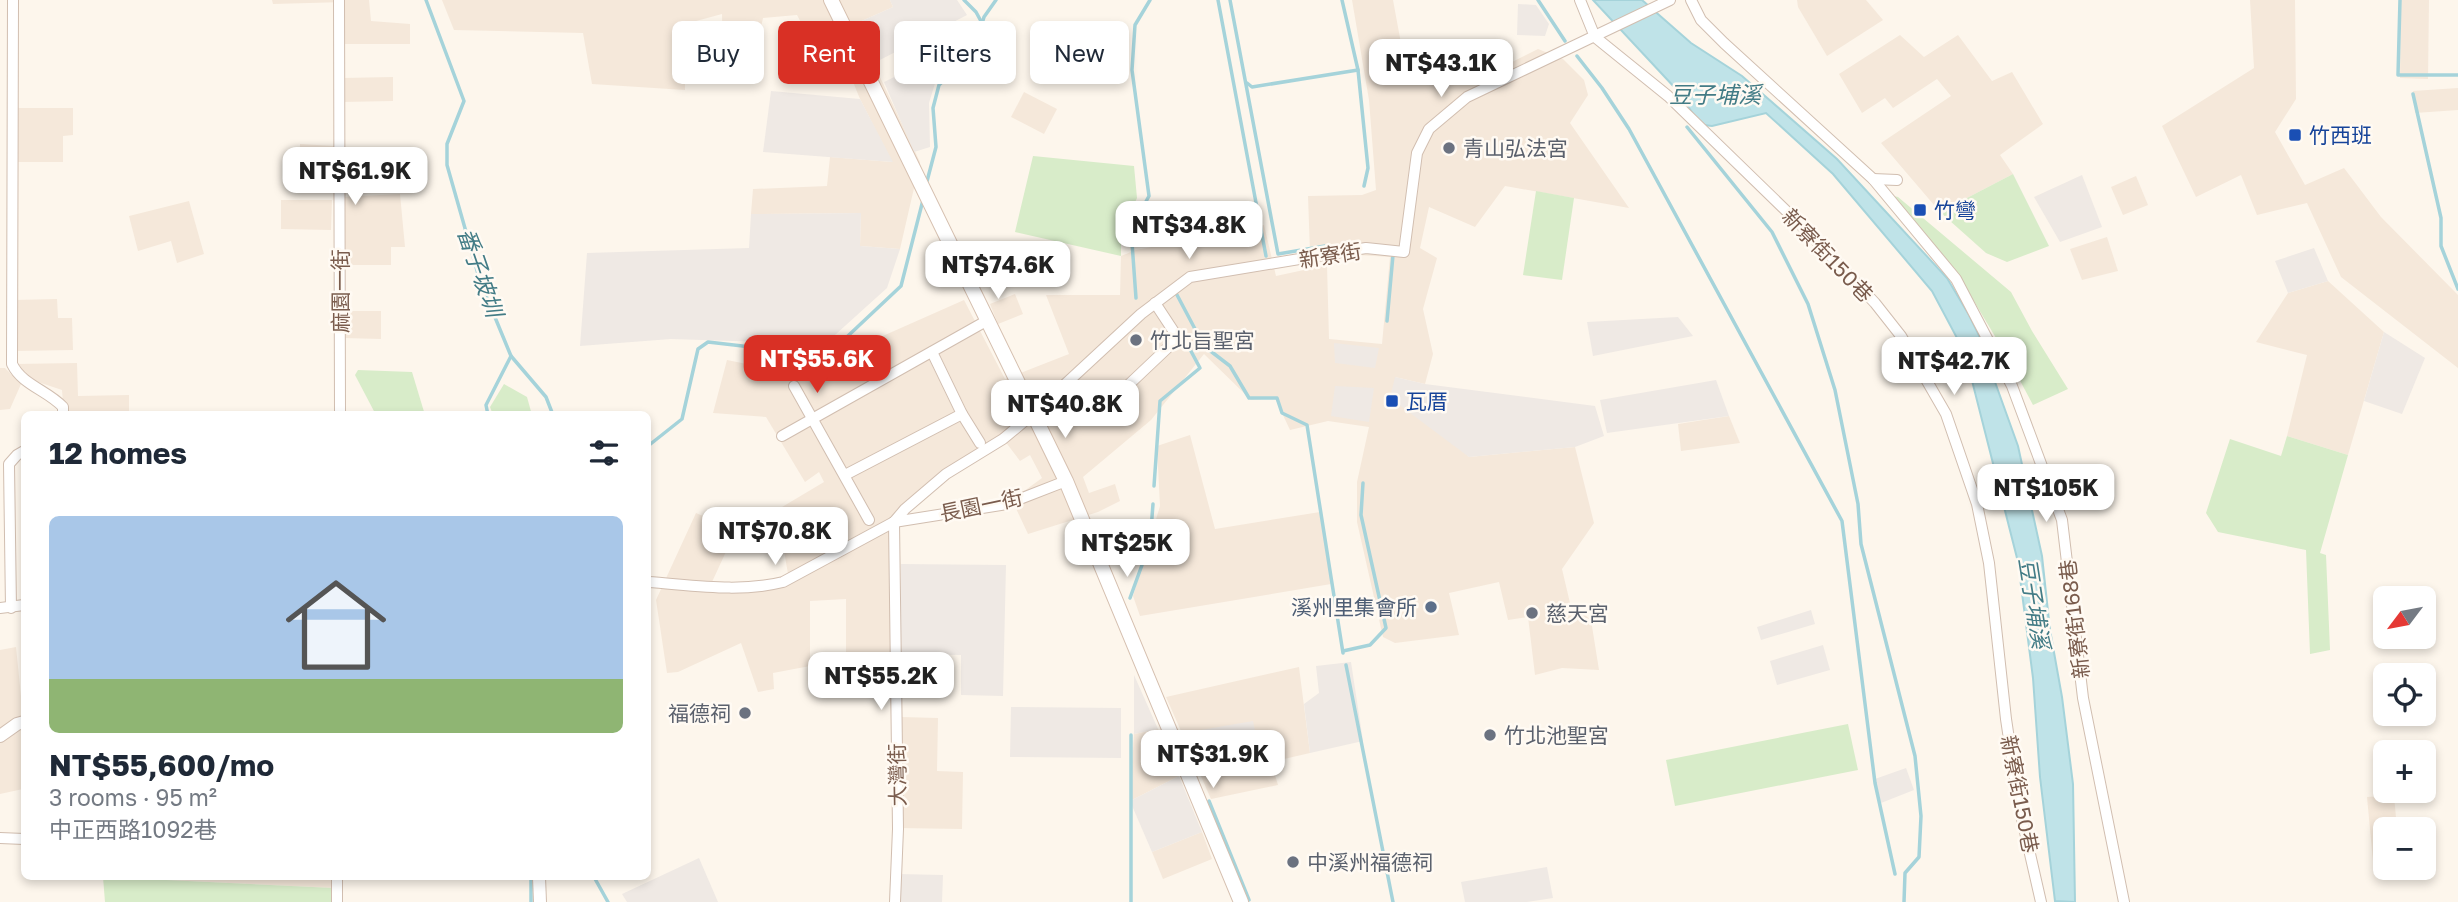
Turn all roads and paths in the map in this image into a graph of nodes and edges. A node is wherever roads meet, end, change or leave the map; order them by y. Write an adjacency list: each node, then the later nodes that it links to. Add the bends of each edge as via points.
1 (339, 0): 16 (street, 麻園一街)
2 (831, 0): 11 (main road)
3 (1580, 0): 7 (street)
4 (1670, 0): 7 (street)
5 (1691, 0): 8 (street, 新寮街168巷, via 1701,20 1724,43)
6 (13, 1): 15 (street, via 12,364 24,380 54,397)
7 (1595, 37): 10 (street, 新寮街, via 1467,97 1429,129 1417,153 1404,252 1366,248 1191,277); 39 (street, 新寮街150巷, via 1678,106 1875,303 1901,337 1946,414 1977,504 1987,551 2017,794)
8 (1873, 179): 9 (street); 40 (street, 新寮街168巷, via 1956,279 2012,386 2062,520 2083,698)
9 (1897, 180)
10 (1155, 303): 14 (street, via 1178,338); 18 (street, 新寮街)
11 (988, 320): 12 (street); 18 (main road)
12 (932, 352): 17 (street); 19 (street)
13 (794, 386): 19 (street)
14 (1122, 391)
15 (63, 411)
16 (340, 411)
17 (962, 414): 21 (street); 23 (street)
18 (1033, 414): 24 (main road); 26 (street, 長園一街, via 1003,439 946,474)
19 (812, 419): 20 (street); 23 (street)
20 (782, 436)
21 (979, 443)
22 (21, 453): 28 (street, via 9,464)
23 (845, 475): 25 (street)
24 (1066, 481): 26 (street, 長園一街, via 1007,504); 38 (main road)
25 (869, 520)
26 (894, 522): 27 (street, 長園一街, via 783,582 763,587); 37 (street, 大灣街)
27 (651, 582)
28 (5, 608)
29 (21, 723): 30 (street)
30 (0, 736)
31 (0, 838): 32 (street)
32 (21, 839)
33 (337, 880): 35 (street)
34 (539, 880): 36 (street)
35 (337, 902)
36 (540, 902)
37 (895, 902)
38 (1241, 902)
39 (2041, 902)
40 (2124, 902)

